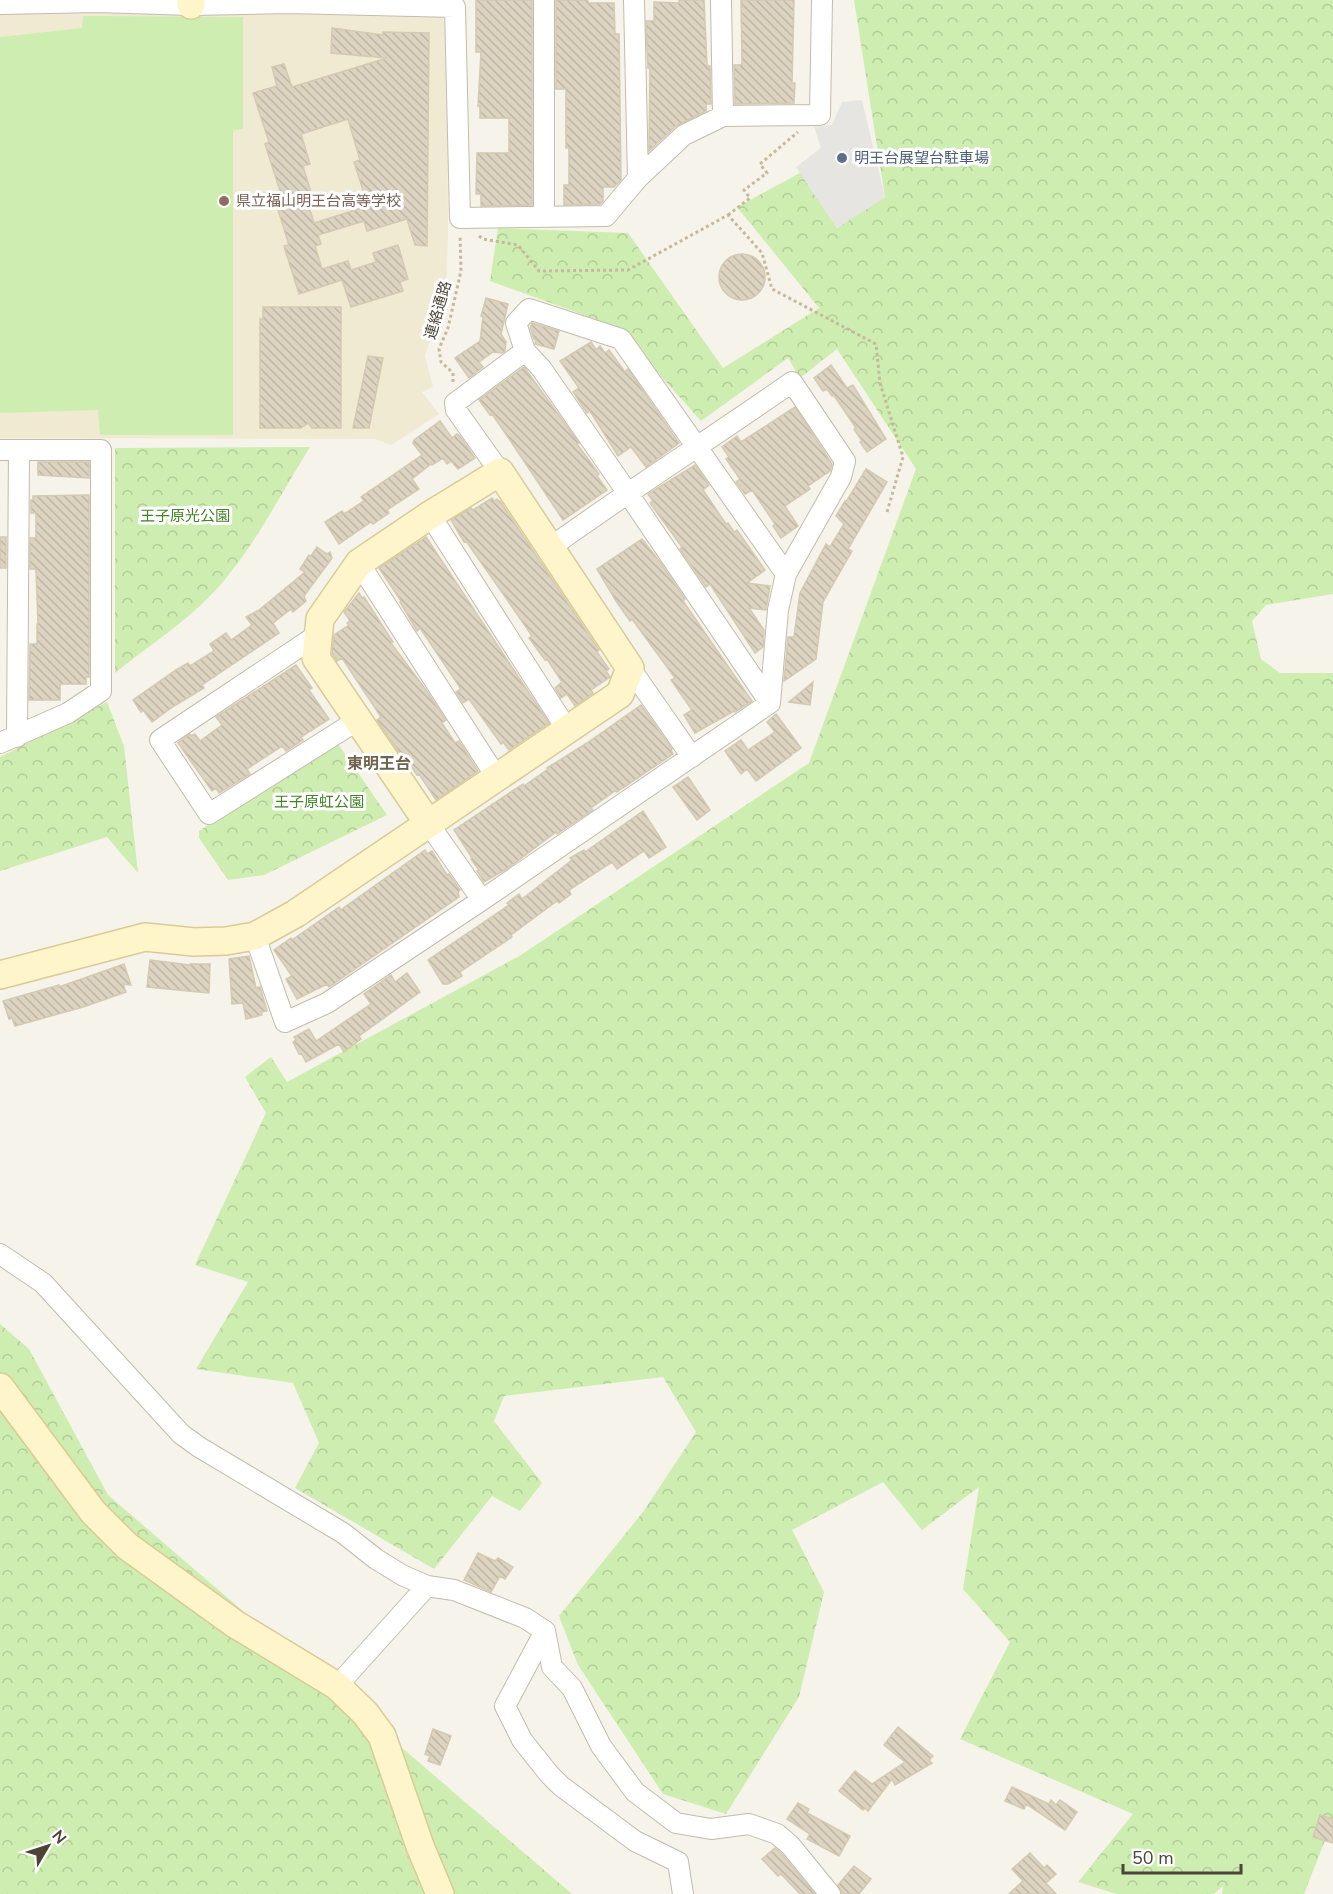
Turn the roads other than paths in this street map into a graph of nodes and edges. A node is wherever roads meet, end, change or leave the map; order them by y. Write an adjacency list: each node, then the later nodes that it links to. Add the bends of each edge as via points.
1 (544, 0): 13 (street)
2 (634, 0): 12 (street)
3 (721, 0): 11 (street)
4 (822, 0): 11 (street, via 820,115)
5 (98, 1): 6 (street); 9 (street)
6 (4, 2)
7 (288, 2): 8 (street); 9 (street)
8 (375, 2): 10 (street)
9 (191, 3)
10 (455, 3): 13 (street, via 460,218)
11 (723, 116): 12 (street, via 684,135)
12 (638, 178): 13 (street, via 606,216)
13 (544, 217)
14 (525, 351): 15 (street, via 516,323 529,309 621,339); 17 (street, via 455,403); 18 (street)
15 (697, 448): 18 (street); 22 (street); 22 (street, via 792,382 845,461 841,477)
16 (10, 451): 28 (street); 28 (street, via 101,450 101,691 68,713)
17 (500, 472): 19 (street); 20 (street)
18 (627, 492): 20 (street); 25 (street)
19 (430, 515): 21 (street); 27 (street)
20 (551, 547): 24 (street)
21 (359, 563): 23 (street, via 320,619); 30 (street)
22 (786, 574): 25 (street, via 778,610)
23 (317, 635): 26 (street, via 316,658); 26 (street, via 160,740 209,814)
24 (630, 668): 27 (street, via 620,694); 29 (street)
25 (770, 703): 29 (street)
26 (358, 720): 31 (street)
27 (568, 731): 30 (street)
28 (9, 740)
29 (692, 758): 32 (street)
30 (497, 778): 31 (street)
31 (428, 824): 32 (street); 33 (street, via 295,914)
32 (482, 900): 33 (street, via 327,1004 285,1022)
33 (255, 936): 34 (street, via 215,941 145,938)
34 (0, 975)
35 (0, 1254): 37 (street, via 43,1283 190,1441 343,1533 402,1575)
36 (0, 1387): 39 (street, via 93,1512 127,1546 235,1624)
37 (427, 1586): 38 (street, via 454,1590 525,1618); 39 (street)
38 (545, 1631): 41 (street, via 505,1706 522,1740 561,1785 634,1841 678,1862); 42 (street, via 552,1666 572,1688 601,1746 635,1792 676,1823 711,1829 749,1824 777,1834)
39 (337, 1686): 40 (street, via 382,1736)
40 (440, 1894)
41 (682, 1894)
42 (830, 1894)

